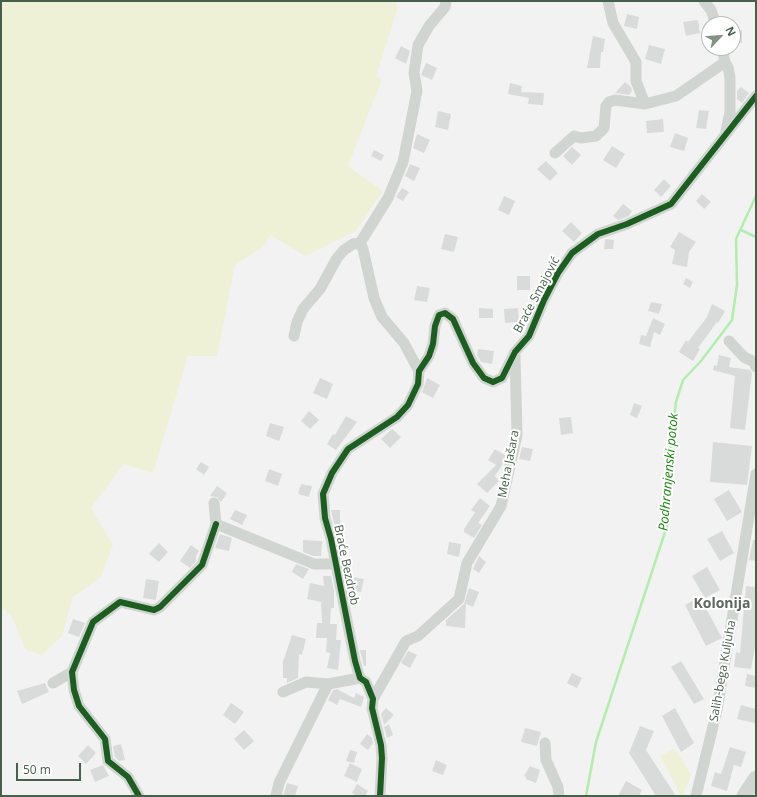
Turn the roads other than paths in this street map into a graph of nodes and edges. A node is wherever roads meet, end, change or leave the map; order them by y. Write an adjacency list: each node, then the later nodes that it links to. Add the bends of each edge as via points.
1 (446, 1): 11 (street, via 446,7 429,26 418,45 414,74 417,91 403,162 388,198)
2 (608, 1): 8 (street, via 613,23 636,62 636,81)
3 (704, 1): 4 (street)
4 (713, 16)
5 (724, 56): 6 (street)
6 (725, 62): 8 (street, via 676,96); 9 (street, via 730,78 730,112)
7 (756, 96): 9 (street, Braće Smajović)
8 (645, 104): 10 (street, via 615,100 609,102 606,106 604,128 596,136 574,136)
9 (726, 134): 14 (street, Braće Smajović, via 671,204 598,234 572,253 544,300 529,336)
10 (555, 153)
11 (360, 243): 12 (street, via 344,250 337,258 320,289 303,309); 16 (street, via 374,298 382,317 404,343)
12 (294, 336)
13 (729, 341): 15 (street, via 741,354 754,362)
14 (515, 352): 16 (street, Braće Smajović, via 502,378 498,381 489,381 473,363 453,319 450,315 442,314 437,319 429,356); 26 (street, Meha Jašara, via 517,434 501,506 467,563 458,599 418,636 406,641)
15 (756, 367)
16 (419, 371): 20 (street, Braće Bezdrob, via 418,384 408,405 397,416 348,449 326,484 323,508)
17 (756, 474): 33 (street, Salih-bega Kuljuha, via 717,710)
18 (214, 503): 19 (street)
19 (216, 524): 20 (street, via 314,564); 21 (street, via 202,565 160,607 154,610 120,602 93,622)
20 (336, 564): 22 (street, Braće Bezdrob)
21 (72, 672): 23 (street); 29 (street, via 79,706 105,739 108,761 128,777)
22 (360, 678): 24 (street); 26 (street, Braće Bezdrob, via 366,682)
23 (52, 683)
24 (328, 684): 25 (street, via 306,682); 30 (street, via 279,783)
25 (283, 692)
26 (373, 699): 31 (street, Braće Bezdrob, via 372,708 382,758)
27 (545, 743): 32 (street, via 546,760 558,787)
28 (756, 778): 34 (main road)
29 (138, 796)
30 (276, 796)
31 (380, 796)
32 (559, 796)
33 (696, 796)
34 (744, 796)

